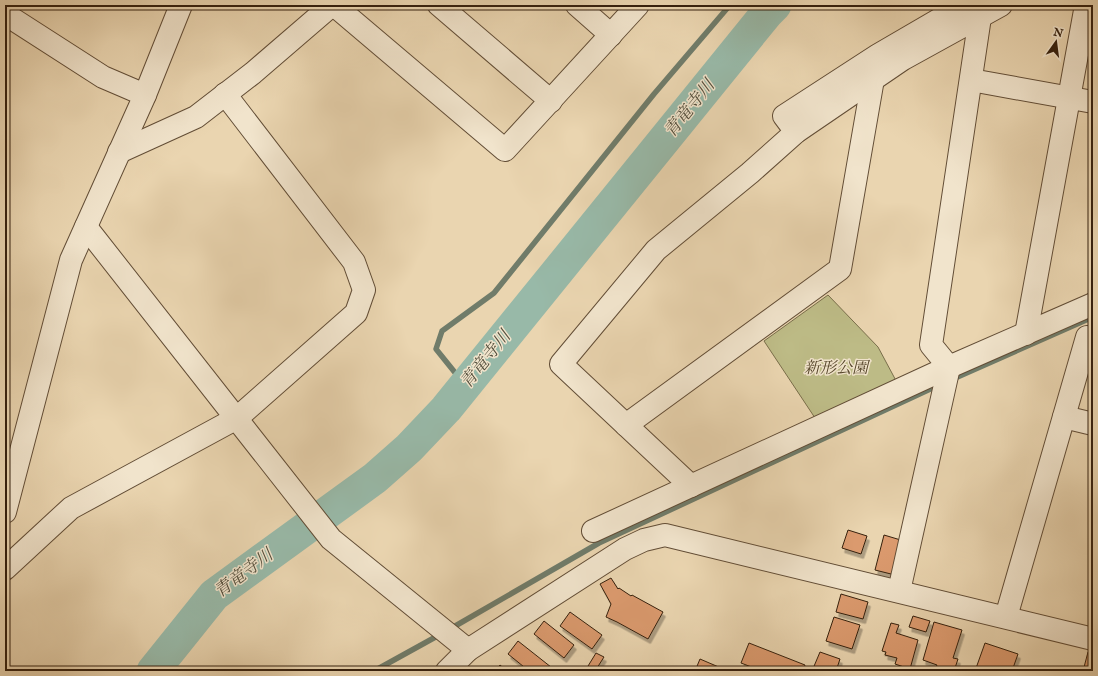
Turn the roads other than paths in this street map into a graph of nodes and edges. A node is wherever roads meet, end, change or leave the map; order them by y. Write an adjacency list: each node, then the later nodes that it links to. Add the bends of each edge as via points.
1 (181, 5): 14 (street)
2 (333, 5): 13 (street); 16 (street, via 505,150)
3 (439, 5): 16 (street)
4 (577, 5): 10 (street)
5 (638, 5): 10 (street)
6 (1001, 5): 8 (street)
7 (1086, 5): 15 (street)
8 (972, 11): 11 (street); 12 (street); 18 (street, via 878,55 784,116)
9 (5, 14): 14 (street, via 103,77)
10 (611, 35): 16 (street)
11 (873, 79): 18 (street); 28 (street, via 840,269)
12 (971, 80): 15 (street); 24 (street, via 930,345)
13 (225, 94): 19 (street, via 196,117); 26 (street, via 354,262 364,290 356,313)
14 (146, 95): 19 (street)
15 (1069, 98): 17 (street); 22 (street)
16 (550, 101)
17 (1093, 102)
18 (796, 132): 28 (street, via 656,250 561,364)
19 (119, 152): 20 (street)
20 (86, 227): 26 (street); 31 (street, via 71,260)
21 (1093, 304): 22 (street)
22 (1026, 334): 24 (street)
23 (1087, 337): 25 (street)
24 (949, 368): 29 (street); 35 (street)
25 (1064, 417): 27 (street); 36 (street)
26 (237, 418): 34 (street, via 71,508); 38 (street, via 331,539)
27 (1093, 424)
28 (626, 425): 29 (street)
29 (691, 486): 30 (street)
30 (662, 500): 32 (street); 33 (street)
31 (5, 512)
32 (593, 531)
33 (666, 535): 35 (street); 38 (street, via 644,540 625,549)
34 (5, 569)
35 (899, 591): 36 (street)
36 (1006, 617): 37 (street)
37 (1093, 639)
38 (468, 650): 39 (street)
39 (447, 671)

